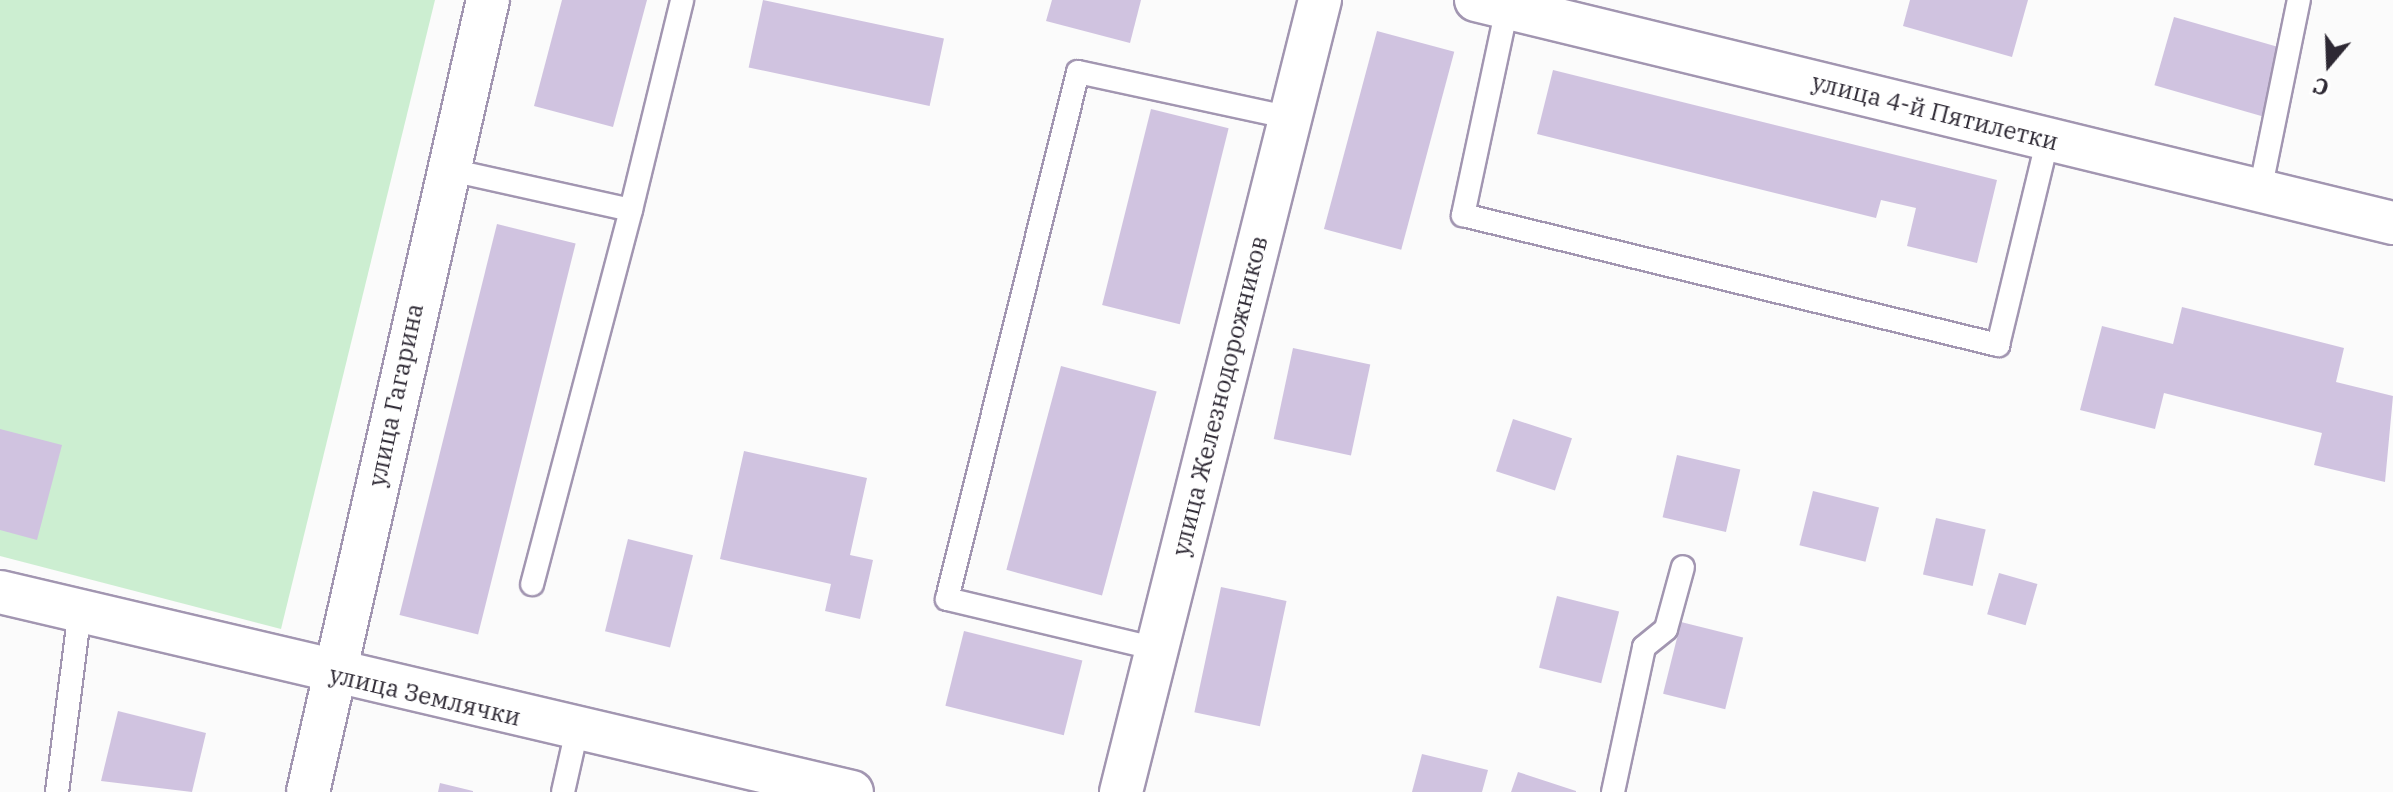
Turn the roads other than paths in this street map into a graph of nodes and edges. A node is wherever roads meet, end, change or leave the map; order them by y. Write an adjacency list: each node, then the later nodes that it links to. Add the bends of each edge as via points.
1 (488, 0): 8 (street, улица Гагарина)
2 (682, 0): 10 (lane)
3 (1320, 0): 6 (street, улица Железнодорожников)
4 (2299, 0): 9 (lane)
5 (1492, 4): 7 (street, улица 4-й Пятилетки); 7 (lane, via 1463,215 1998,345)
6 (1290, 118): 16 (street, улица Железнодорожников); 16 (lane, via 1078,72 1070,103 947,599)
7 (2048, 139): 9 (street, улица 4-й Пятилетки)
8 (446, 169): 10 (lane); 17 (street, улица Гагарина)
9 (2260, 191): 11 (street, улица 4-й Пятилетки)
10 (631, 210): 13 (lane)
11 (2393, 223)
12 (1683, 567): 24 (lane, via 1666,629 1644,647)
13 (532, 584)
14 (0, 592): 15 (street, улица Землячки)
15 (80, 611): 17 (street, улица Землячки); 19 (lane)
16 (1157, 649): 23 (street, улица Железнодорожников)
17 (336, 676): 18 (street, улица Землячки); 20 (street, улица Гагарина)
18 (577, 730): 21 (lane); 22 (street, улица Землячки)
19 (57, 792)
20 (308, 792)
21 (563, 792)
22 (852, 792)
23 (1121, 792)
24 (1613, 792)

